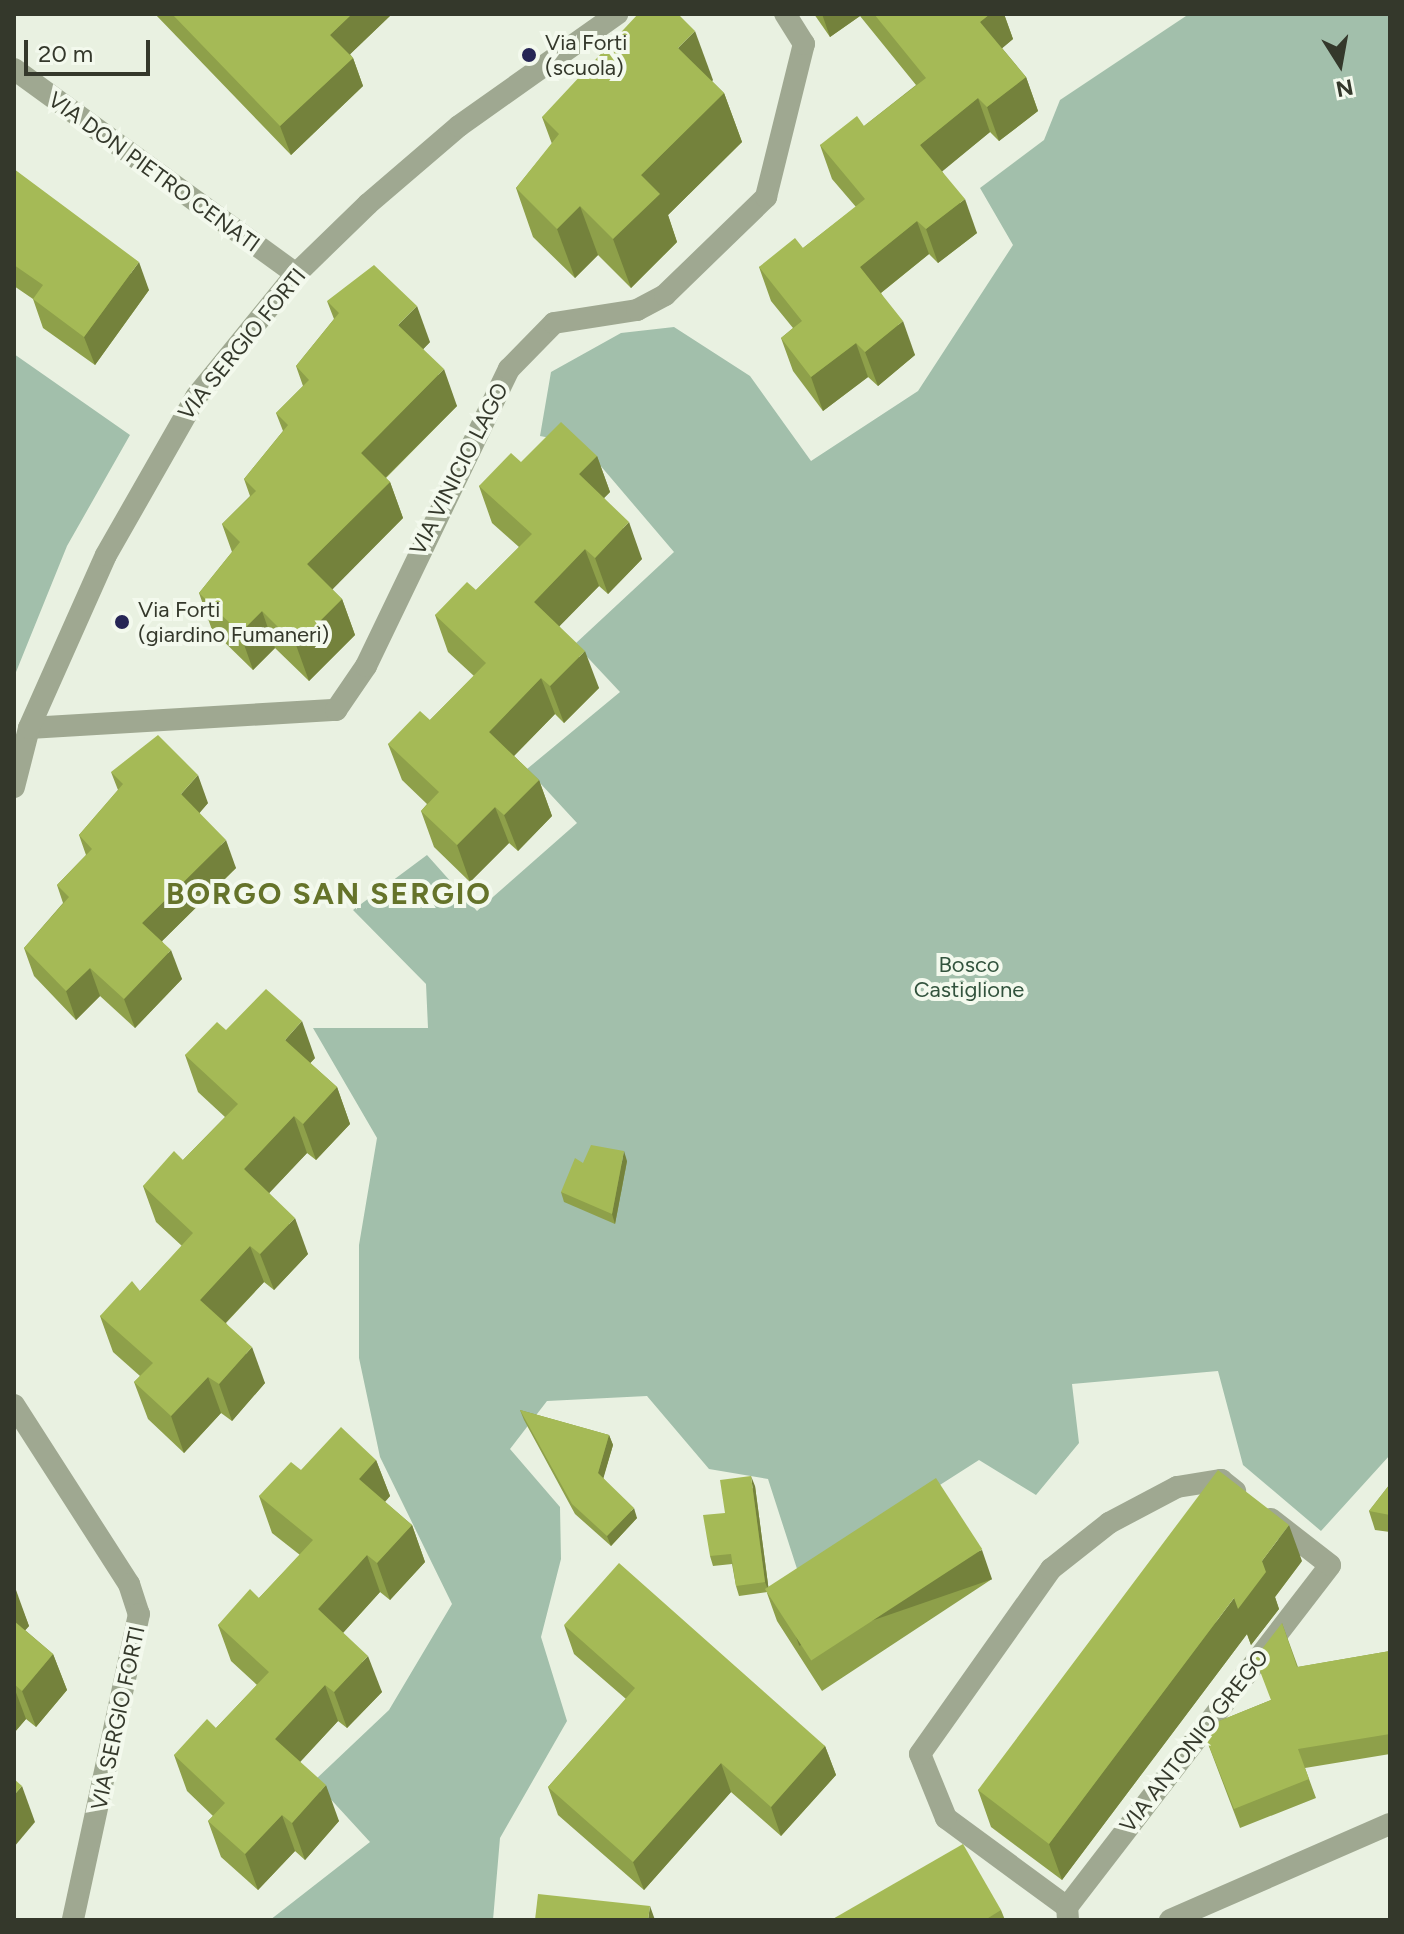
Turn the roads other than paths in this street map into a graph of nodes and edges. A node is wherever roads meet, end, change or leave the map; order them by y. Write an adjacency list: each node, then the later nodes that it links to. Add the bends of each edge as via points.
1 (617, 14): 4 (street, VIA SERGIO FORTI, via 459,126)
2 (785, 14): 5 (street, VIA VINICIO LAGO, via 804,44 766,197 665,295 637,310 554,323 509,369 366,666 336,710)
3 (14, 69): 4 (street, VIA DON PIETRO CENATI)
4 (296, 274): 5 (street, VIA SERGIO FORTI, via 196,397 143,479)
5 (29, 728): 6 (street, VIA SERGIO FORTI)
6 (14, 787)
7 (14, 1405): 10 (street, VIA SERGIO FORTI, via 129,1584 139,1614)
8 (1390, 1824): 11 (street)
9 (1067, 1913): 9 (street, VIA ANTONIO GREGO, via 1330,1565 1221,1480 1177,1487 1109,1523 1051,1569 920,1754 946,1818)
10 (73, 1920)
11 (1170, 1920)

